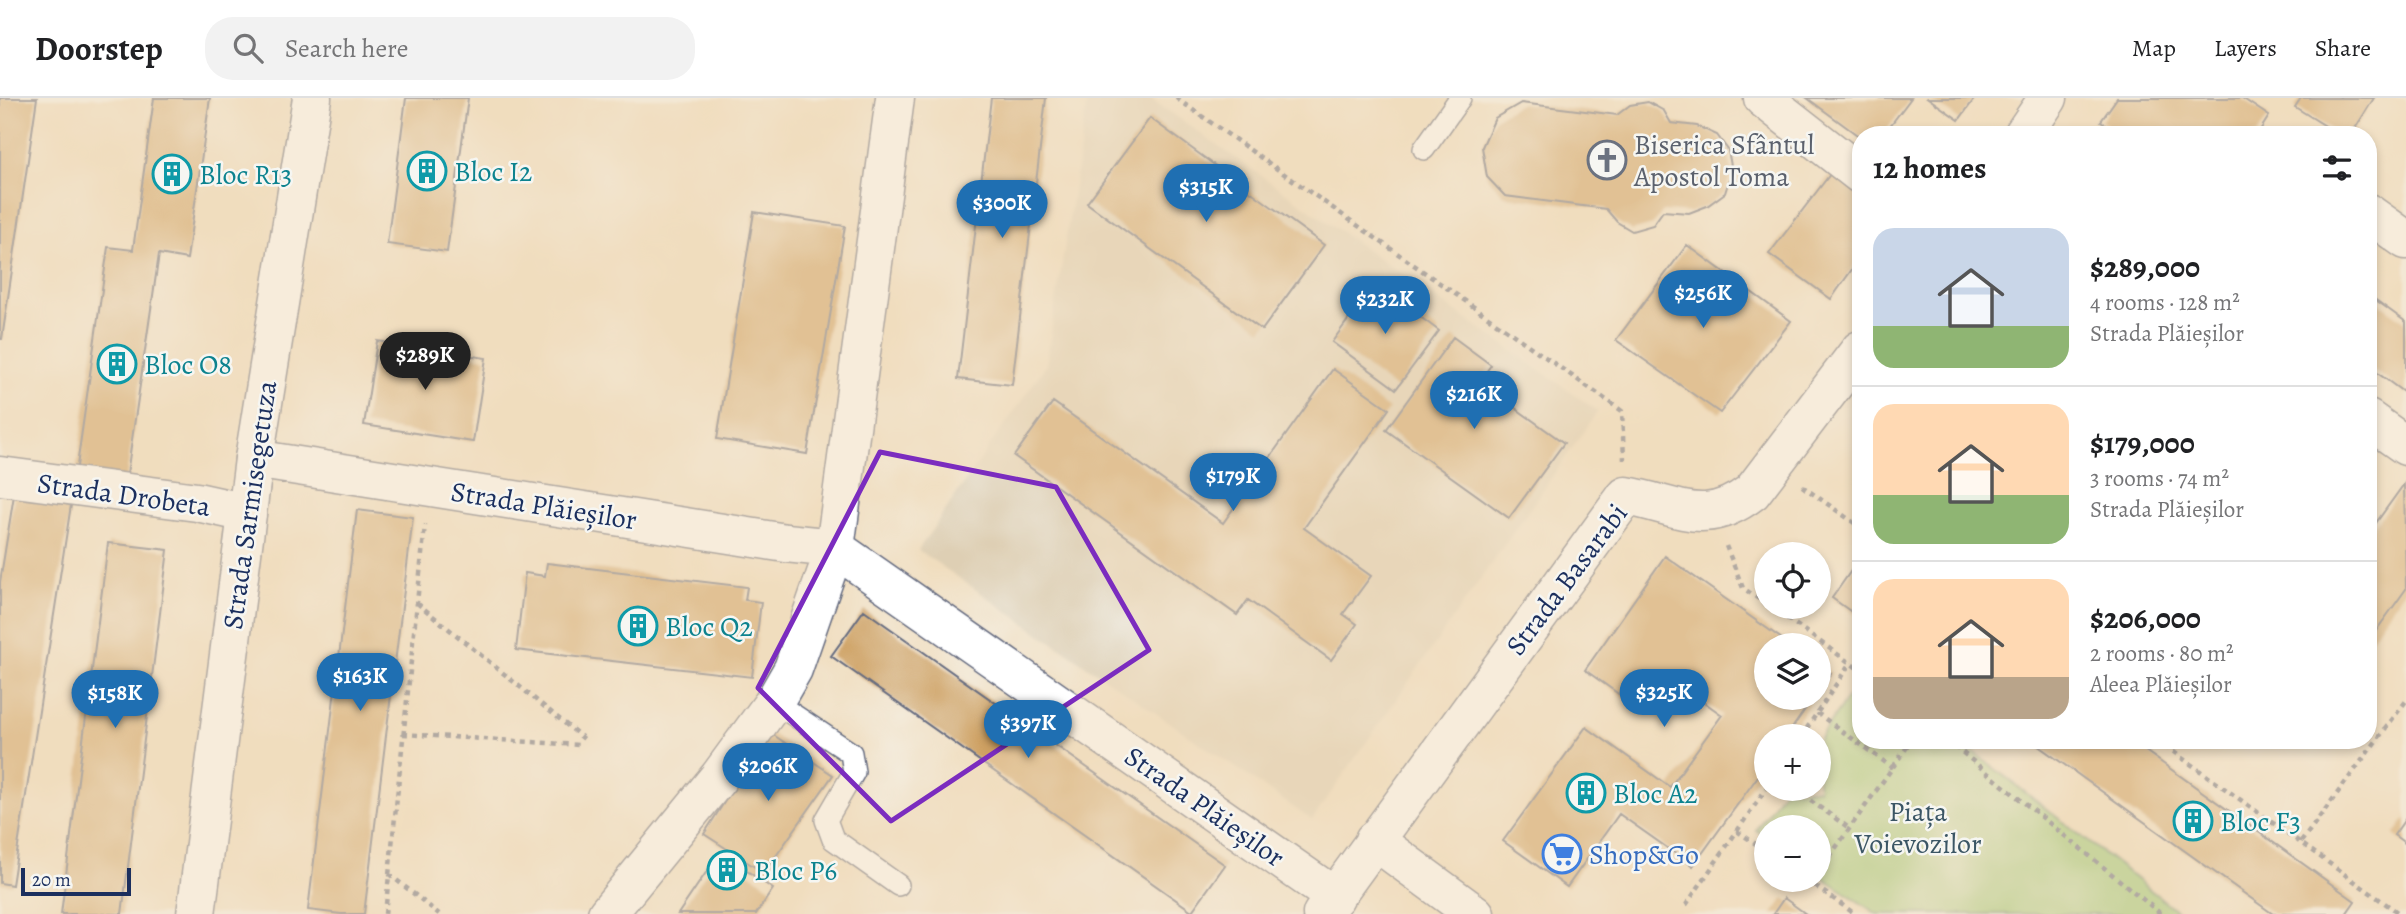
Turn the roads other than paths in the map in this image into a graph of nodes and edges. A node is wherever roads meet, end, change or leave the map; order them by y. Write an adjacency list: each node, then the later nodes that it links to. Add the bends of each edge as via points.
1 (312, 98): 14 (street, Strada Sarmisegetuza)
2 (895, 98): 17 (street)
3 (1460, 98): 7 (lane)
4 (1763, 98): 8 (street)
5 (2048, 98): 6 (street)
6 (2028, 126)
7 (1424, 149)
8 (1852, 168)
9 (2377, 220): 10 (street)
10 (2406, 240)
11 (1852, 361): 19 (street, Strada Basarabi, via 1752,492 1733,506 1700,514 1626,496)
12 (2377, 425): 13 (street)
13 (2406, 446)
14 (254, 459): 16 (street, Strada Sarmisegetuza); 17 (street, Strada Plăieșilor)
15 (0, 477): 16 (street, Strada Drobeta, via 197,502)
16 (247, 513): 22 (street, Strada Sarmisegetuza)
17 (835, 548): 18 (street, via 793,669); 21 (street, Strada Plăieșilor)
18 (774, 702): 20 (lane, via 851,753 854,772 826,820 834,839); 23 (street)
19 (1374, 840): 21 (street, Strada Basarabi); 24 (street)
20 (898, 886)
21 (1328, 905)
22 (196, 914)
23 (607, 914)
24 (1475, 914)

